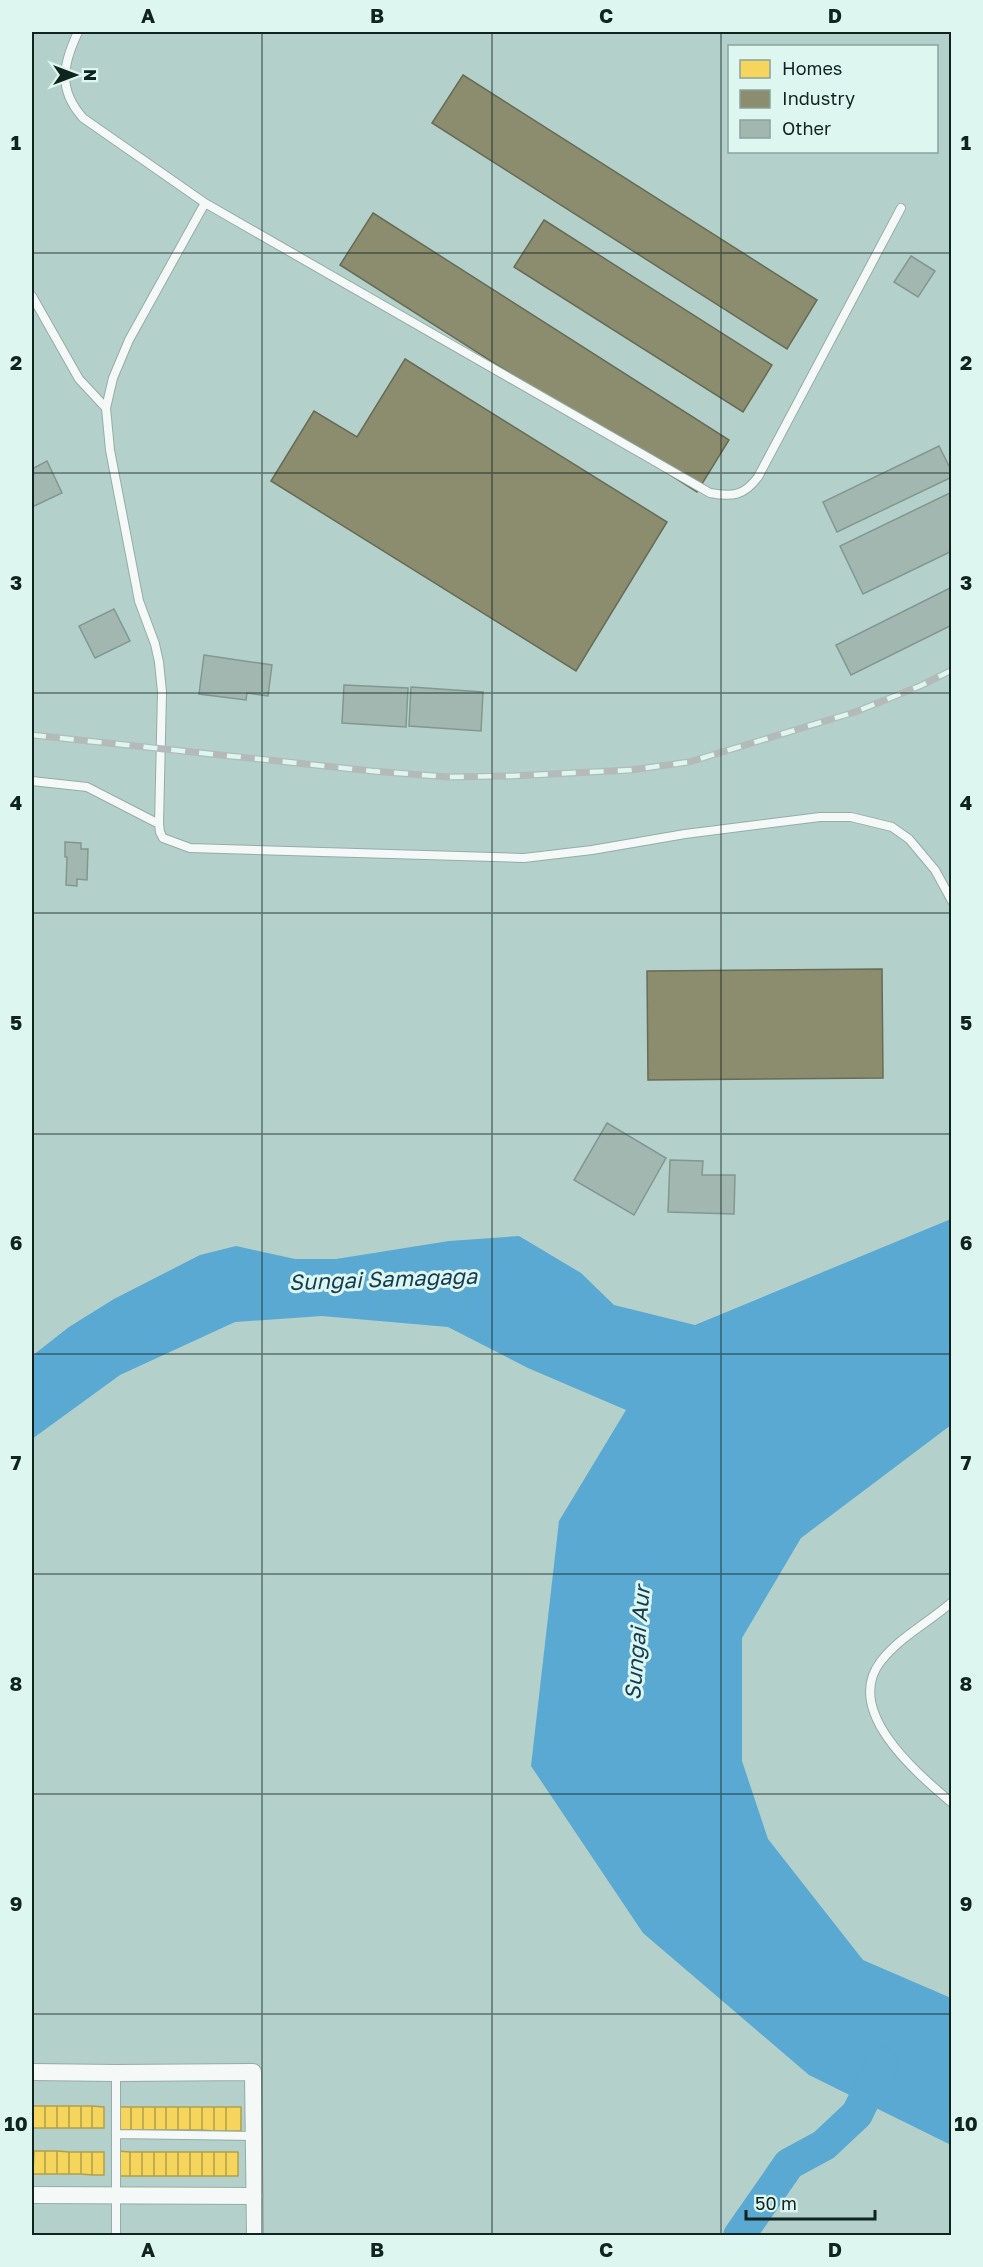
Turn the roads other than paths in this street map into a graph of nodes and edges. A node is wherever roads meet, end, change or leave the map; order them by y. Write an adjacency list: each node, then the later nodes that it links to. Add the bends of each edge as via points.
1 (78, 32): 2 (lane, via 65,69 71,105 83,118)
2 (205, 203): 3 (lane, via 710,493 726,496 738,495 758,477); 5 (lane, via 129,340)
3 (901, 208)
4 (32, 296): 5 (lane, via 79,379)
5 (106, 408): 7 (lane, via 110,450 140,601 159,662)
6 (32, 781): 7 (lane, via 87,787)
7 (159, 824): 8 (lane, via 163,838 190,848 524,858 820,817 851,817 892,827 909,839 934,870)
8 (951, 901)
9 (951, 1602): 10 (lane, via 906,1635 880,1662 870,1690 873,1708 892,1744)
10 (951, 1803)
11 (32, 2072): 12 (street)
12 (116, 2073): 13 (lane); 14 (street, via 253,2072)
13 (116, 2134): 14 (lane); 16 (lane)
14 (254, 2136): 17 (street)
15 (32, 2195): 16 (street)
16 (116, 2196): 17 (street); 18 (lane)
17 (255, 2196): 19 (street)
18 (116, 2235)
19 (255, 2235)

